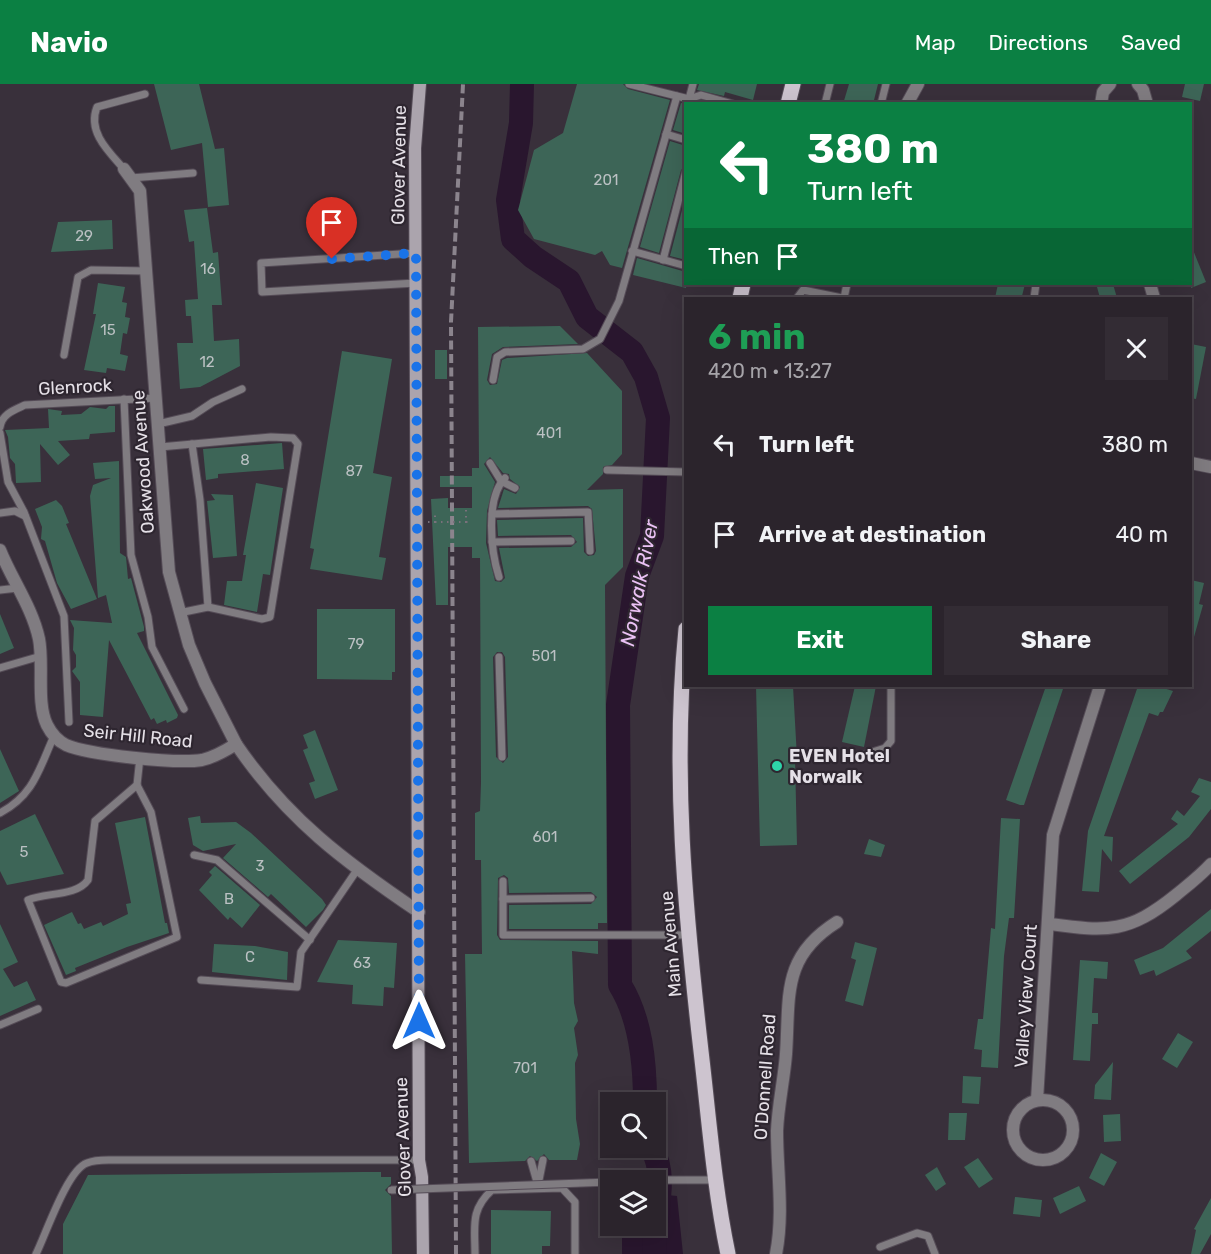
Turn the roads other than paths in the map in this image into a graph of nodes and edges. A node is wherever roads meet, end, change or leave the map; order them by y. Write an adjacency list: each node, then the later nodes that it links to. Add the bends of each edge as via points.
1 (420, 84): 26 (street, Glover Avenue, via 415,148)
2 (629, 84): 11 (lane)
3 (693, 84): 12 (lane)
4 (793, 84): 14 (main road)
5 (830, 84): 15 (lane)
6 (886, 84): 16 (lane)
7 (918, 84): 17 (street)
8 (1110, 84): 18 (street)
9 (1138, 84): 19 (street)
10 (145, 94): 22 (lane, via 97,108 93,116 102,145)
11 (677, 96): 12 (lane); 20 (lane)
12 (691, 101): 13 (lane, via 701,95)
13 (726, 102)
14 (788, 102)
15 (826, 102)
16 (882, 102)
17 (908, 102)
18 (1101, 102)
19 (1146, 102)
20 (666, 134): 21 (lane); 25 (lane)
21 (684, 139)
22 (127, 173): 23 (lane); 29 (street, Oakwood Avenue, via 140,191)
23 (193, 173)
24 (684, 179): 27 (lane)
25 (632, 251): 27 (lane); 34 (lane, via 619,301 600,339 583,349 505,352 497,357)
26 (416, 253): 30 (street, Glover Avenue); 30 (lane, via 261,263 262,291)
27 (663, 260): 28 (lane)
28 (684, 265)
29 (147, 271): 33 (lane, via 83,272 78,278); 37 (street, Oakwood Avenue)
30 (416, 283): 83 (street, Glover Avenue)
31 (798, 297): 32 (lane, via 803,291)
32 (837, 297)
33 (64, 355)
34 (493, 380)
35 (242, 389): 39 (lane, via 192,416)
36 (124, 399): 37 (lane, Glenrock); 38 (lane, Glenrock, via 25,405 9,412); 68 (lane, via 131,555 152,647)
37 (156, 399): 39 (street, Oakwood Avenue)
38 (1, 424)
39 (158, 424): 42 (street, Oakwood Avenue)
40 (0, 433): 52 (lane, via 8,482)
41 (192, 444): 42 (lane); 60 (lane, via 201,500); 60 (lane, via 279,437 293,438 298,444 272,614 262,619)
42 (160, 447): 61 (street, Oakwood Avenue, via 169,572)
43 (490, 463): 48 (lane)
44 (1192, 463): 45 (street)
45 (1211, 466)
46 (607, 470): 47 (lane)
47 (682, 472)
48 (503, 479): 49 (lane); 51 (lane)
49 (515, 488)
50 (0, 513): 52 (lane, via 15,511)
51 (492, 514): 54 (lane); 56 (lane, via 588,512)
52 (26, 516): 69 (lane, via 64,616)
53 (571, 541): 54 (lane)
54 (492, 542): 57 (lane)
55 (0, 550): 58 (street)
56 (590, 551)
57 (499, 577)
58 (18, 588): 59 (lane); 63 (street, via 34,624)
59 (0, 590)
60 (208, 607): 61 (lane)
61 (179, 613): 71 (street, Oakwood Avenue, via 205,683)
62 (684, 654): 86 (main road, Main Avenue, via 679,763)
63 (41, 656): 65 (lane); 70 (street, via 46,724)
64 (499, 657): 74 (lane)
65 (0, 668)
66 (891, 687): 72 (lane, via 891,741 885,748)
67 (1100, 687): 85 (street, Valley View Court, via 1053,835)
68 (184, 709)
69 (69, 722)
70 (54, 736): 73 (street, Seir Hill Road, via 76,748); 76 (lane, via 27,793)
71 (236, 744): 73 (street, Seir Hill Road, via 213,757 195,761); 79 (street, via 291,813)
72 (863, 755)
73 (140, 757): 75 (lane)
74 (502, 757)
75 (137, 785): 75 (lane, via 95,821 85,884 28,900 62,982 177,937 151,812)
76 (0, 813)
77 (194, 855): 87 (lane, via 217,860)
78 (1211, 864): 85 (street, via 1137,922 1106,928)
79 (357, 870): 83 (street); 87 (lane)
80 (503, 881): 82 (lane)
81 (591, 898): 82 (lane)
82 (503, 899): 86 (lane, via 503,935)
83 (419, 912): 92 (street, Glover Avenue)
84 (837, 922): 106 (street, O'Donnell Road, via 817,934 807,948 789,990 777,1130 780,1221)
85 (1050, 924): 91 (street, Valley View Court)
86 (689, 935): 96 (main road, Main Avenue)
87 (310, 940): 88 (lane, via 301,952 297,987)
88 (201, 980)
89 (39, 1009): 90 (lane)
90 (0, 1024)
91 (1037, 1100): 91 (street, via 1019,1110 1012,1133 1024,1154 1046,1160 1067,1149 1074,1126 1062,1106 1052,1100)
92 (419, 1160): 101 (lane, via 86,1163 67,1187); 102 (street, Glover Avenue)
93 (531, 1161): 98 (lane)
94 (543, 1161): 98 (lane)
95 (666, 1180): 96 (lane)
96 (714, 1180): 105 (main road, Main Avenue)
97 (600, 1182): 98 (lane, bridge)
98 (538, 1185): 99 (lane, bridge)
99 (391, 1190)
100 (880, 1247): 107 (lane, via 917,1233 928,1236)
101 (36, 1254)
102 (423, 1254)
103 (475, 1254): 104 (lane, via 475,1216 480,1202 492,1190 562,1188 574,1202)
104 (575, 1254)
105 (728, 1254)
106 (776, 1254)
107 (935, 1254)

